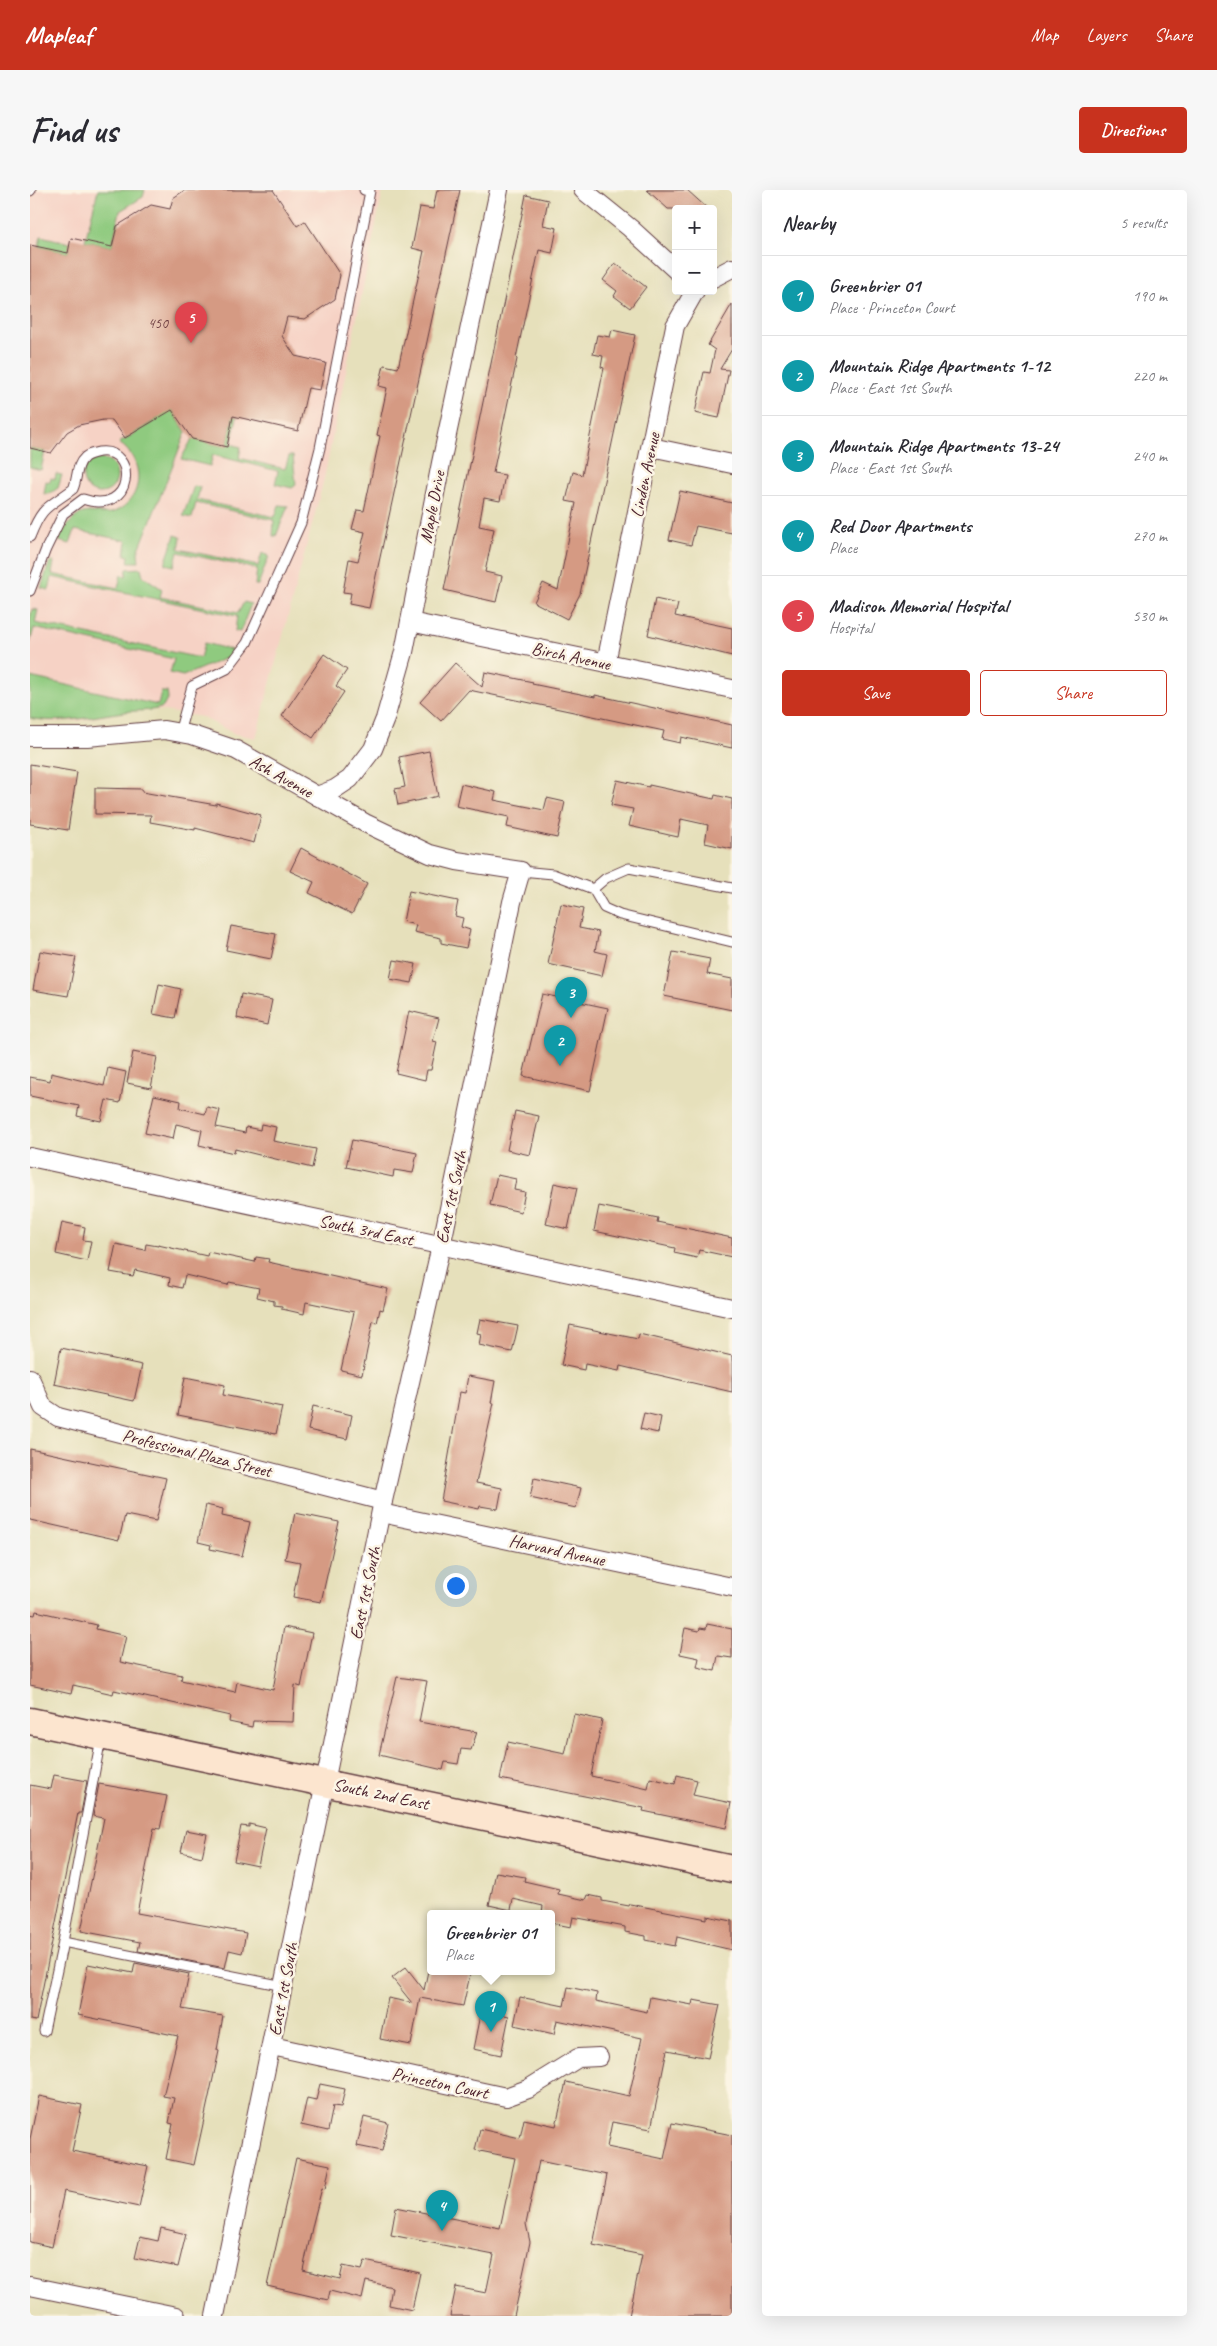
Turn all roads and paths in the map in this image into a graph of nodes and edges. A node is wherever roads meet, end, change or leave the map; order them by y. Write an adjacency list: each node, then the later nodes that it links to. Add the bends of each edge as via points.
1 (364, 190): 15 (lane, via 370,191 320,448 301,523 247,643 227,669 192,686)
2 (499, 190): 12 (street, Maple Drive)
3 (583, 190): 4 (street)
4 (672, 266)
5 (732, 268): 6 (street)
6 (717, 276)
7 (693, 295): 8 (street, Linden Avenue, via 675,326)
8 (651, 447): 9 (street); 13 (street, Linden Avenue)
9 (732, 464)
10 (30, 537): 11 (lane, via 44,508 73,489 79,465 85,456 103,452 120,460 125,467 124,487 112,500 98,503 83,499 63,514)
11 (30, 591)
12 (410, 622): 13 (street, Birch Avenue); 17 (street, Maple Drive, via 385,719 373,749 350,779)
13 (606, 663): 14 (street, Birch Avenue)
14 (732, 689)
15 (179, 733): 16 (street, Ash Avenue, via 164,730 87,737); 17 (street, Ash Avenue, via 213,740 236,750)
16 (30, 737)
17 (317, 796): 18 (street, Ash Avenue, via 430,854)
18 (521, 870): 20 (lane, via 553,874); 23 (street, East 1st South)
19 (732, 888): 20 (lane, via 629,868 606,878)
20 (593, 890): 21 (lane, via 604,908 620,915)
21 (732, 942)
22 (30, 1157): 23 (street, South 3rd East)
23 (441, 1246): 24 (street, South 3rd East); 26 (street, East 1st South)
24 (732, 1308)
25 (30, 1378): 26 (street, Professional Plaza Street, via 43,1408 58,1417)
26 (382, 1507): 27 (street, Harvard Avenue); 30 (street, East 1st South)
27 (732, 1588)
28 (30, 1720): 29 (main road, South 2nd East)
29 (101, 1735): 30 (main road, South 2nd East); 32 (lane)
30 (325, 1782): 31 (main road, South 2nd East); 33 (street, East 1st South)
31 (732, 1869)
32 (63, 1942): 33 (lane); 34 (lane)
33 (284, 1986): 35 (street, East 1st South)
34 (44, 2031)
35 (272, 2046): 36 (street, Princeton Court, via 506,2097 528,2089 578,2058); 39 (street, East 1st South)
36 (599, 2057)
37 (30, 2286): 38 (street)
38 (176, 2316)
39 (214, 2316)

